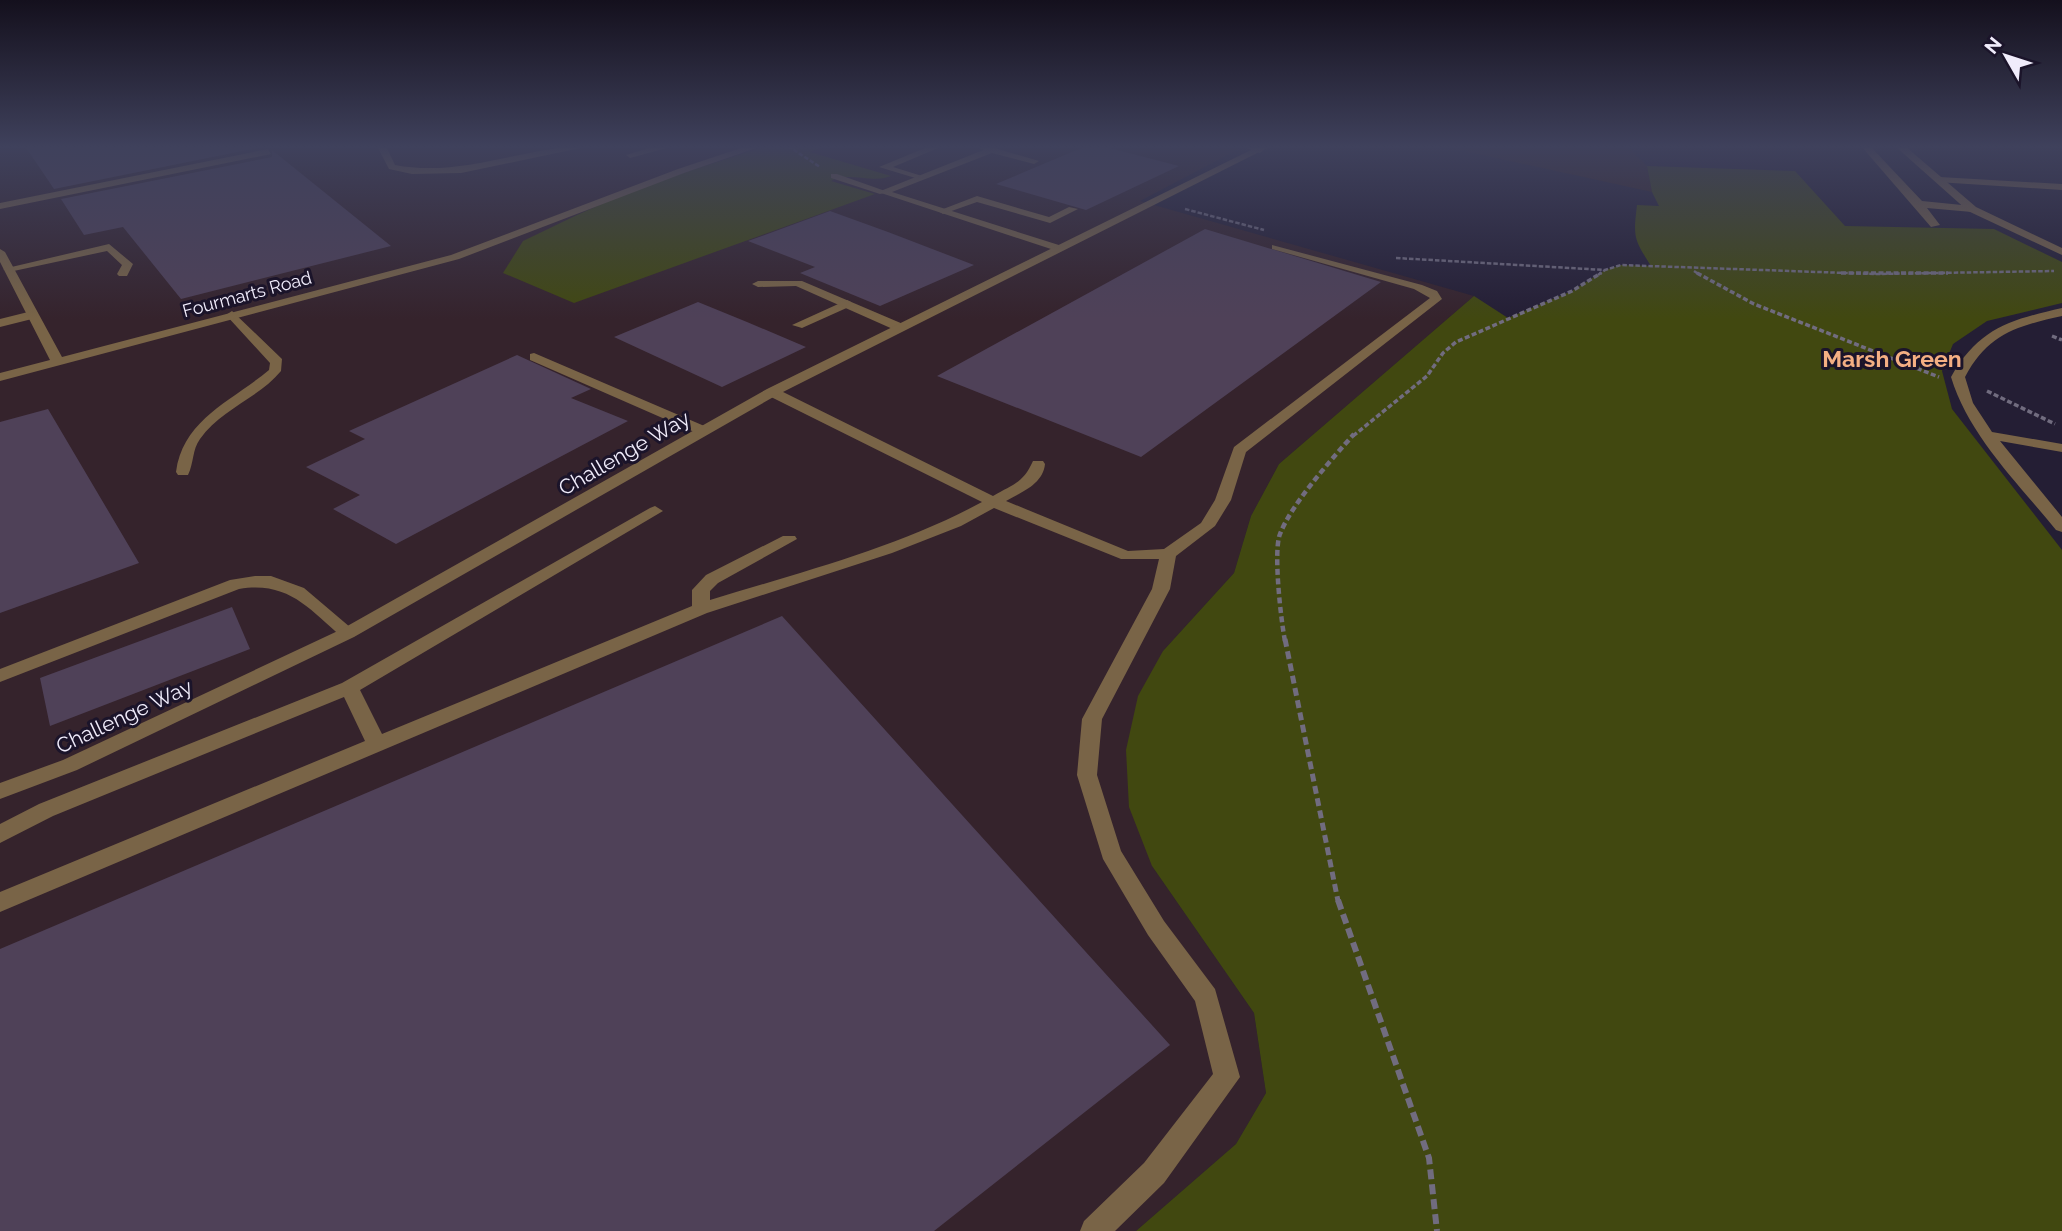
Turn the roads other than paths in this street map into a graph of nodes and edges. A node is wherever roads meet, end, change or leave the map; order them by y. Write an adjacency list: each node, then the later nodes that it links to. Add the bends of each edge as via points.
1 (594, 203): 22 (street, Fourmarts Road, via 503,241)
2 (919, 203): 10 (street)
3 (964, 203): 10 (street)
4 (992, 203): 8 (street, via 1050,220)
5 (1148, 203): 13 (street, Challenge Way)
6 (1966, 203): 9 (street)
7 (1919, 204): 9 (street); 11 (street)
8 (1073, 209)
9 (1972, 209): 14 (street)
10 (943, 211): 13 (street)
11 (1935, 225)
12 (1276, 247): 39 (street, via 1418,287 1437,299 1239,450 1223,500 1207,526)
13 (1058, 248): 25 (street, Challenge Way)
14 (2062, 251)
15 (0, 252): 16 (street)
16 (9, 269): 17 (street, via 109,247 128,264); 21 (street)
17 (123, 274)
18 (758, 284): 19 (street, via 798,283)
19 (847, 304): 24 (street); 25 (street)
20 (2062, 312): 31 (street, via 2006,325 1968,357 1960,382 1966,403)
21 (32, 315): 23 (street); 27 (street)
22 (232, 316): 27 (street, Fourmarts Road); 34 (street, via 277,362 275,371 198,430 183,455)
23 (0, 323)
24 (798, 325)
25 (899, 327): 29 (street, Challenge Way)
26 (534, 358): 30 (street)
27 (58, 362): 28 (street, Fourmarts Road)
28 (0, 377)
29 (772, 392): 30 (street, Challenge Way); 35 (street)
30 (704, 431): 41 (street, Challenge Way)
31 (1987, 435): 32 (street); 37 (street)
32 (2062, 448)
33 (1038, 464): 35 (street, via 1037,473 1024,485)
34 (183, 472)
35 (994, 502): 39 (street, via 1127,556); 40 (street, via 886,550)
36 (655, 510): 43 (street)
37 (2062, 527)
38 (789, 539): 40 (street, via 712,579 701,590)
39 (1168, 554): 48 (street, via 1161,589 1092,719 1087,775 1111,853 1156,928 1206,997 1227,1077 1154,1173)
40 (701, 609): 44 (street)
41 (348, 633): 42 (street, via 289,587 260,578); 45 (street, Challenge Way, via 70,765)
42 (0, 676)
43 (349, 688): 44 (street); 46 (street, via 46,810)
44 (377, 744): 47 (street)
45 (0, 791)
46 (0, 834)
47 (0, 902)
48 (1094, 1231)

